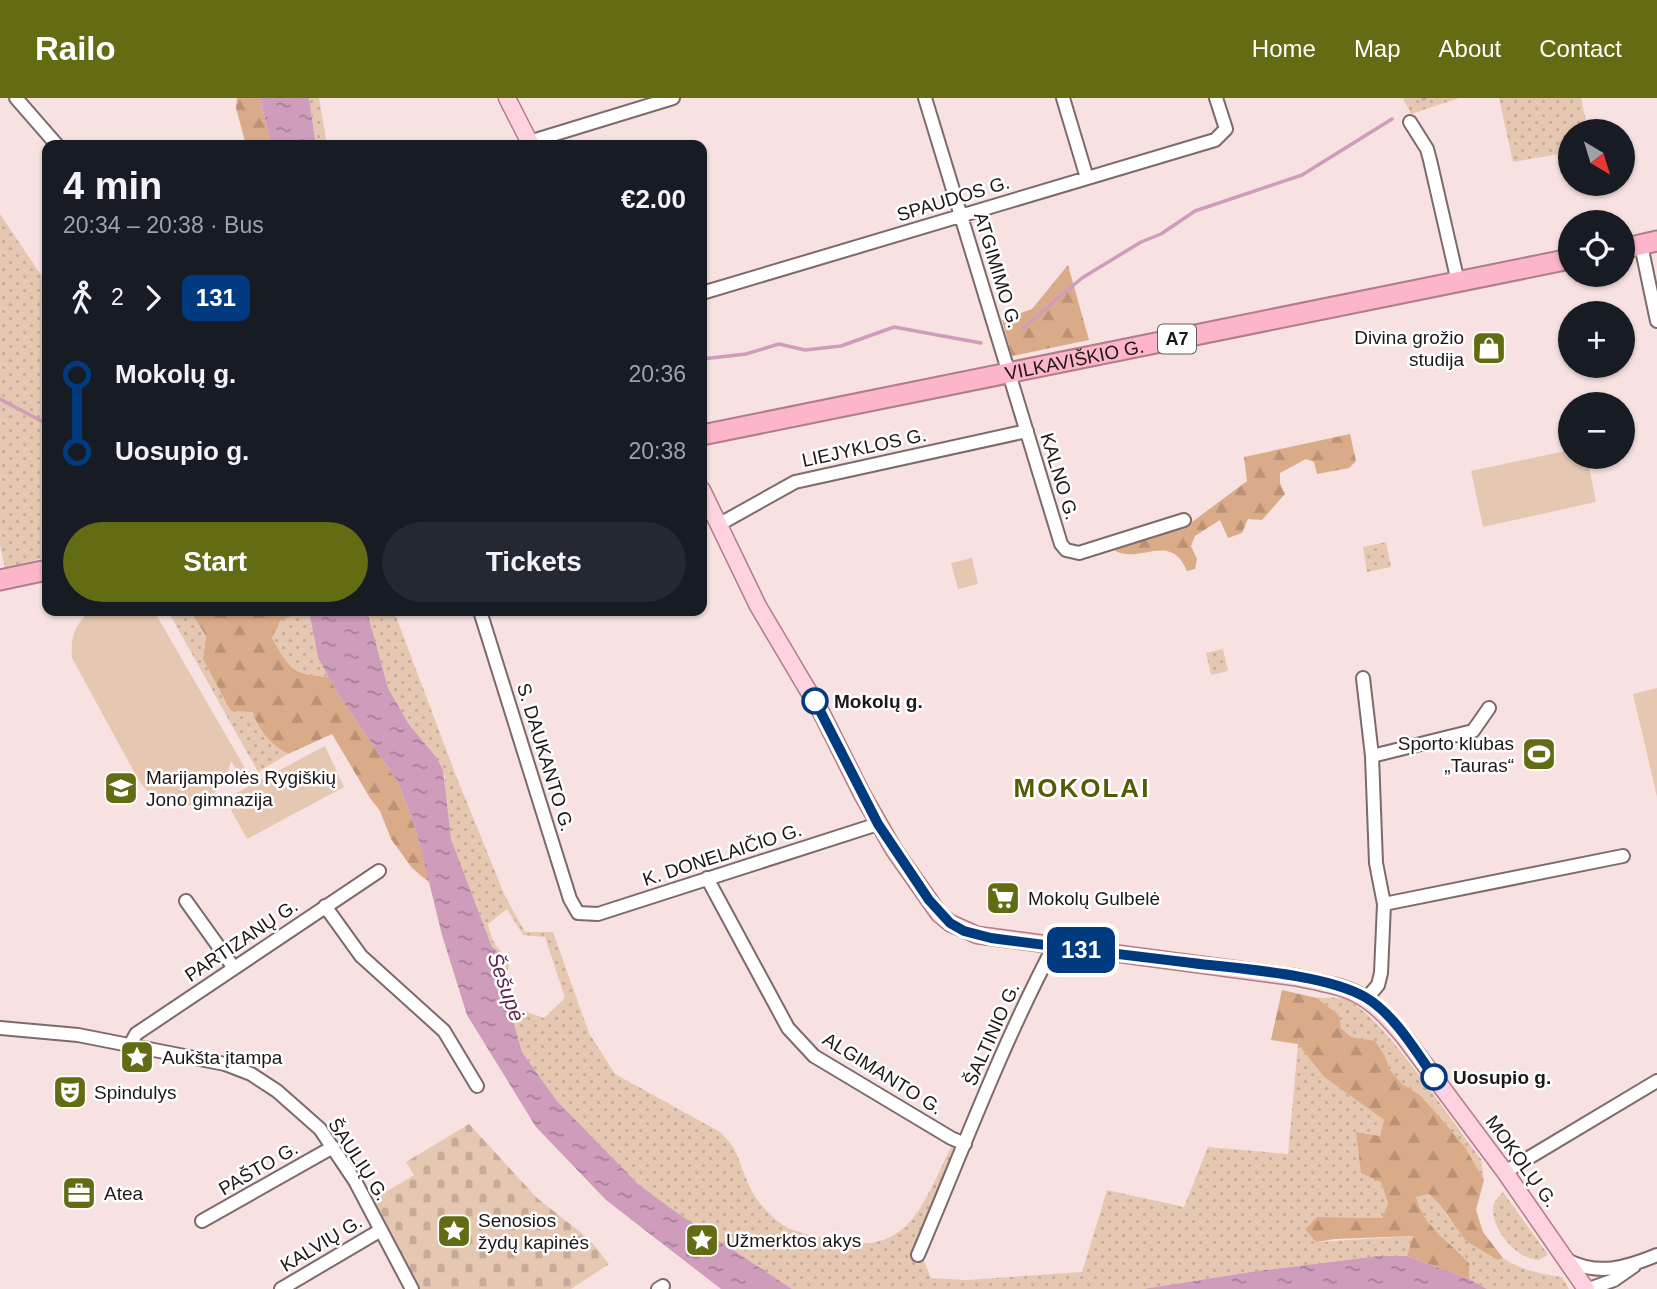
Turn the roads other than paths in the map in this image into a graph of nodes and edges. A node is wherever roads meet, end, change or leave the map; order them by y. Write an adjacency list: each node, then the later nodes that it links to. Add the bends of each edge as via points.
1 (16, 98): 8 (street)
2 (507, 98): 9 (main road)
3 (673, 98): 10 (street)
4 (925, 98): 12 (street, ATGIMIMO G.)
5 (1063, 98): 11 (street)
6 (1216, 98): 11 (street, SPAUDOS G., via 1226,129 1215,140)
7 (1410, 122): 15 (street, via 1430,160)
8 (53, 140)
9 (528, 140)
10 (540, 140)
11 (1087, 178): 12 (street, SPAUDOS G.)
12 (961, 215): 16 (street, SPAUDOS G.); 18 (street, ATGIMIMO G.)
13 (1640, 245): 17 (street)
14 (1558, 261): 15 (highway, VILKAVIŠKIO G. / A7)
15 (1458, 282): 18 (highway, VILKAVIŠKIO G. / A7)
16 (707, 291)
17 (1657, 321)
18 (1009, 373): 19 (street, KALNO G.); 20 (highway, VILKAVIŠKIO G. / A7)
19 (1027, 430): 22 (street, KALNO G., via 1066,550 1093,550); 23 (street, LIEJYKLOS G., via 795,482)
20 (707, 434)
21 (707, 501): 23 (main road, MOKOLŲ G.)
22 (1184, 520)
23 (718, 525): 30 (main road, MOKOLŲ G.)
24 (42, 571): 25 (highway)
25 (0, 580)
26 (482, 616): 37 (street, S. DAUKANTO G.)
27 (1363, 678): 29 (street)
28 (1489, 709): 29 (street, via 1473,731)
29 (1372, 756): 35 (street, via 1376,863)
30 (878, 824): 33 (street, K. DONELAIČIO G.); 38 (main road, MOKOLŲ G., via 950,923 977,935)
31 (1623, 856): 35 (street)
32 (379, 871): 36 (street, PARTIZANŲ G.)
33 (708, 878): 37 (street, K. DONELAIČIO G., via 598,915); 45 (street, ALGIMANTO G., via 788,1028 814,1056)
34 (186, 901): 39 (street)
35 (1384, 904): 40 (street, via 1381,973)
36 (326, 906): 39 (street, PARTIZANŲ G.); 44 (street, via 361,956 444,1031)
37 (578, 913)
38 (1054, 946): 40 (main road, MOKOLŲ G., via 1294,977 1340,986); 45 (street, ŠALTINIO G., via 1023,1004)
39 (234, 968): 42 (street, PARTIZANŲ G., via 136,1034)
40 (1367, 998): 47 (main road, MOKOLŲ G., via 1405,1038)
41 (0, 1028): 42 (street, ŠAULIŲ G.)
42 (130, 1045): 46 (street, ŠAULIŲ G., via 225,1064 251,1074 320,1129)
43 (1657, 1081): 47 (street)
44 (477, 1086)
45 (965, 1144): 50 (street, ŠALTINIO G.)
46 (333, 1147): 48 (street, PAŠTO G.); 49 (street, ŠAULIŲ G.)
47 (1505, 1172): 52 (main road, MOKOLŲ G.)
48 (202, 1222)
49 (381, 1230): 54 (street, KALVIŲ G.); 55 (street, ŠAULIŲ G.)
50 (918, 1255)
51 (1657, 1255): 53 (street)
52 (1566, 1260): 53 (street); 56 (main road, MOKOLŲ G.)
53 (1610, 1280): 56 (street)
54 (281, 1289)
55 (412, 1289)
56 (1587, 1289)

